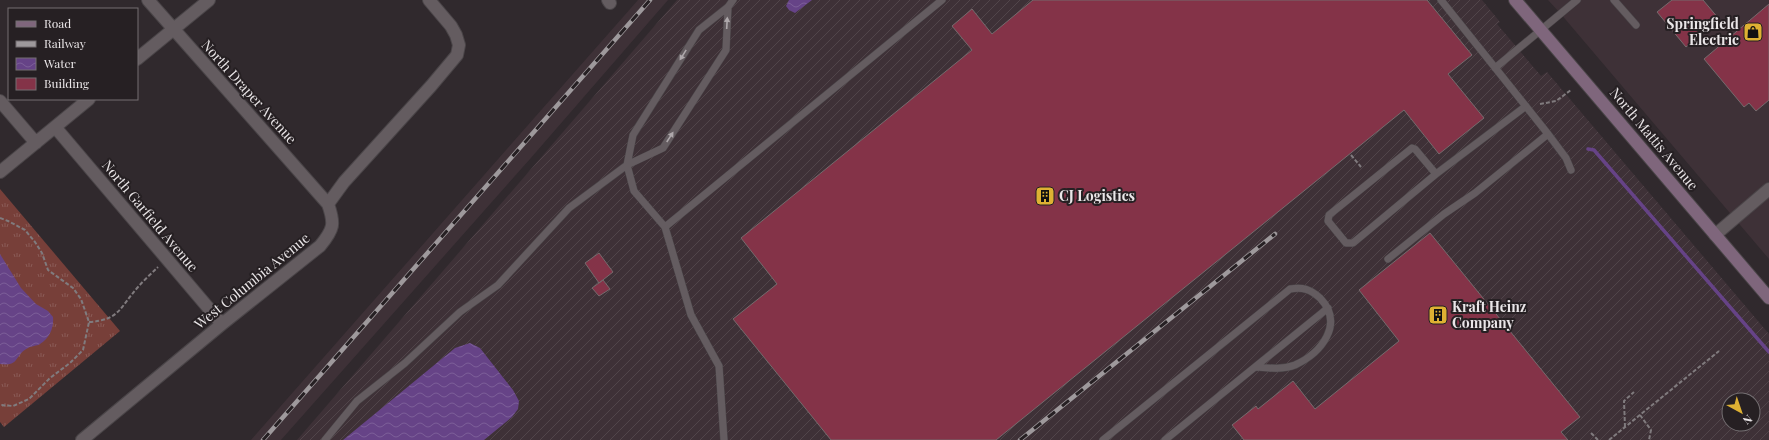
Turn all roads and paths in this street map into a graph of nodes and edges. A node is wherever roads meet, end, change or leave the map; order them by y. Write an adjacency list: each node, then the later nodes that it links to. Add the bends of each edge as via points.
1 (148, 0): 12 (street, North Draper Avenue)
2 (209, 0): 12 (street)
3 (429, 0): 31 (street, via 456,35 459,45 456,55 344,182)
4 (733, 0): 10 (lane)
5 (942, 0): 33 (lane)
6 (1441, 0): 15 (lane)
7 (1515, 0): 13 (main road, North Mattis Avenue)
8 (1577, 0): 13 (lane)
9 (1614, 0): 11 (lane)
10 (728, 7): 25 (lane, one-way to 25, via 699,30 633,134); 25 (lane, one-way to 10, via 663,148 726,50)
11 (1636, 25)
12 (173, 29): 14 (street); 31 (street, North Draper Avenue)
13 (1541, 30): 15 (lane); 34 (main road, North Mattis Avenue)
14 (138, 58)
15 (1495, 68): 20 (lane)
16 (1570, 90): 19 (path, via 1556,101)
17 (88, 100): 21 (street)
18 (0, 101): 23 (street)
19 (1540, 104)
20 (1526, 106): 22 (lane); 29 (lane)
21 (55, 127): 23 (street); 35 (street, North Garfield Avenue)
22 (1548, 134): 27 (lane, via 1566,158); 36 (lane)
23 (36, 142): 28 (street)
24 (1351, 155): 26 (path)
25 (627, 165): 33 (lane, via 634,191); 49 (lane, via 569,208 498,284 460,312 405,363 357,401)
26 (1361, 168)
27 (1571, 170)
28 (0, 172)
29 (1436, 174): 29 (lane, via 1353,243 1346,243 1328,221 1329,214 1412,148)
30 (1769, 188): 34 (street)
31 (328, 204): 40 (street, West Columbia Avenue, via 333,227 320,246)
32 (0, 218): 39 (path, via 25,230 42,253 48,270 72,288 81,299)
33 (665, 227): 50 (lane, via 690,315 719,366)
34 (1715, 234): 37 (main road, North Mattis Avenue)
35 (166, 259): 39 (path, via 137,287 120,310 105,320); 40 (street, North Garfield Avenue)
36 (1388, 259)
37 (1769, 298)
38 (1328, 308): 42 (lane); 42 (lane, via 1331,316 1330,331 1318,350 1294,365 1275,369); 51 (lane, via 1312,291 1302,287 1290,289)
39 (89, 322): 44 (path, via 83,350 70,363 44,383 29,399 13,406)
40 (222, 324): 48 (street, West Columbia Avenue)
41 (1719, 351): 45 (path)
42 (1255, 367): 52 (lane)
43 (1634, 392): 46 (path, via 1624,401)
44 (0, 405)
45 (1640, 415): 46 (path); 55 (path, via 1651,430)
46 (1625, 427): 54 (path)
47 (1592, 432): 53 (path)
48 (82, 440)
49 (325, 440)
50 (724, 440)
51 (1103, 440)
52 (1165, 440)
53 (1598, 440)
54 (1609, 440)
55 (1649, 440)

